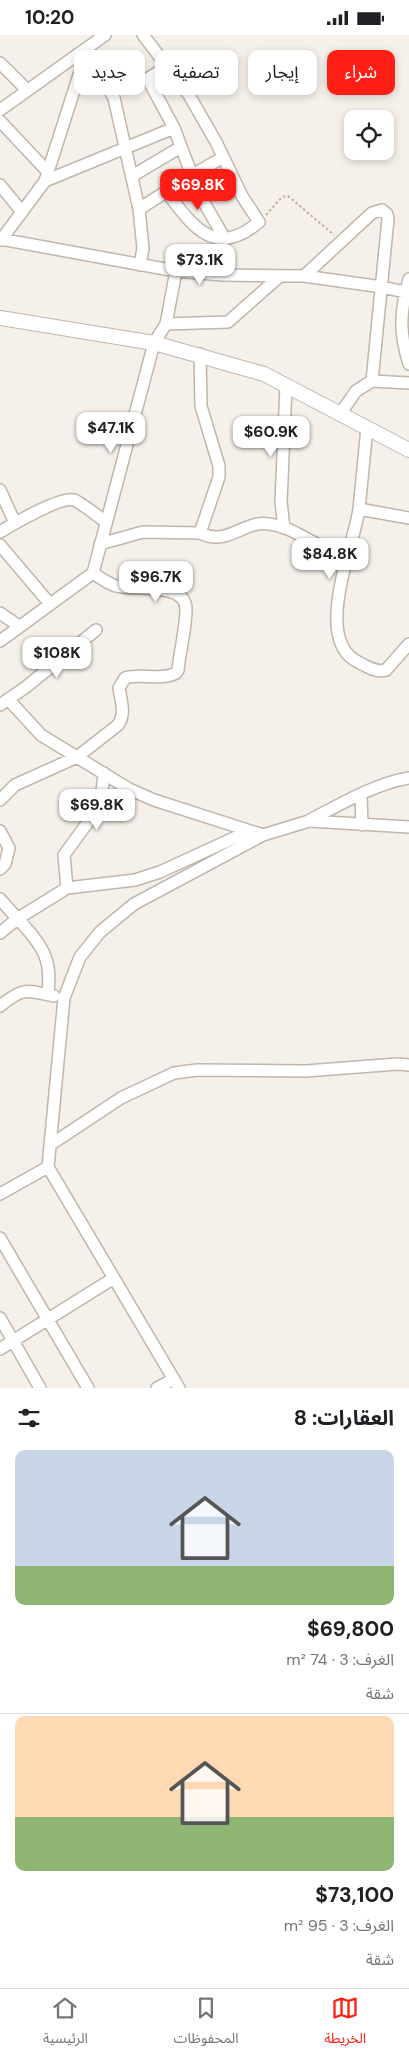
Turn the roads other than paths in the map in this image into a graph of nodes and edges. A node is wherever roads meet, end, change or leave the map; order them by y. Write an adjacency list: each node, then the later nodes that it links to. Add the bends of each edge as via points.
1 (105, 35): 3 (street)
2 (143, 35): 4 (street)
3 (89, 50)
4 (155, 52)
5 (74, 61): 8 (street)
6 (0, 63): 8 (street)
7 (155, 74): 10 (street, via 149,81)
8 (27, 90): 14 (street)
9 (74, 90): 22 (street)
10 (155, 92)
11 (112, 95): 18 (street)
12 (156, 95): 16 (street)
13 (189, 95): 19 (street)
14 (1, 108)
15 (0, 121): 22 (street)
16 (174, 128): 17 (street); 18 (street)
17 (181, 147): 20 (street); 21 (street)
18 (126, 149): 20 (street); 22 (street)
19 (222, 158): 21 (street); 27 (street, via 259,222 239,236)
20 (132, 175): 25 (street)
21 (192, 175): 24 (street); 27 (street)
22 (46, 177): 26 (street)
23 (0, 185): 26 (street)
24 (166, 191): 25 (street); 27 (street, via 202,233)
25 (140, 209): 29 (street, via 143,248)
26 (22, 212): 28 (street)
27 (225, 239)
28 (0, 240): 29 (street)
29 (140, 265): 30 (street)
30 (176, 271): 31 (street); 37 (street)
31 (280, 276): 32 (street); 37 (street, via 228,322)
32 (304, 276): 34 (street); 34 (street, via 372,213 382,210 388,219)
33 (409, 279): 35 (street)
34 (382, 287): 35 (street); 41 (street)
35 (407, 293): 40 (street, via 400,321)
36 (0, 318): 38 (street)
37 (166, 324): 38 (street)
38 (154, 343): 39 (street); 50 (street)
39 (200, 355): 43 (street, via 264,374); 54 (street, via 201,406 219,466 219,477)
40 (409, 364)
41 (372, 381): 42 (street); 44 (street, via 356,391)
42 (409, 383)
43 (286, 386): 44 (street); 52 (street, via 281,502)
44 (340, 414): 45 (street)
45 (367, 428): 46 (street); 48 (street)
46 (409, 450)
47 (0, 491): 51 (street)
48 (359, 509): 49 (street); 57 (street)
49 (409, 518)
50 (106, 521): 51 (street, via 73,499); 55 (street)
51 (15, 523): 53 (street)
52 (284, 528): 54 (street, via 260,523 217,538); 57 (street)
53 (0, 532)
54 (200, 533): 55 (street, via 143,532)
55 (100, 544): 58 (street)
56 (0, 545): 59 (street)
57 (348, 554): 64 (street, via 337,610 340,641 346,652 356,661 382,671)
58 (93, 573): 59 (street); 66 (street, via 115,586 175,593 181,596 186,608 176,673 168,677 125,678 119,688 122,719)
59 (50, 604): 61 (street)
60 (0, 613): 61 (street)
61 (19, 626): 63 (street)
62 (96, 630): 65 (street)
63 (0, 641)
64 (409, 644)
65 (4, 702): 66 (street, via 40,735)
66 (77, 757): 67 (street); 70 (street, via 15,785)
67 (104, 773): 75 (street, via 154,800); 78 (street, via 101,801 64,855)
68 (409, 779): 69 (street)
69 (361, 794): 71 (street); 72 (street)
70 (0, 800)
71 (308, 821): 72 (street); 76 (street)
72 (362, 825): 73 (street)
73 (409, 827)
74 (0, 831): 77 (street, via 9,849 5,864)
75 (249, 831): 76 (street); 78 (street, via 143,878)
76 (263, 835): 83 (street, via 134,905 100,932 80,957)
77 (0, 869)
78 (68, 888): 80 (street)
79 (0, 899): 80 (street)
80 (17, 919): 81 (street); 82 (street, via 46,958)
81 (0, 933)
82 (48, 995): 83 (street); 84 (street, via 20,991)
83 (64, 998): 86 (street)
84 (1, 1004)
85 (409, 1065): 86 (street, via 174,1073 120,1098)
86 (50, 1145): 87 (street)
87 (48, 1167): 88 (street); 90 (street)
88 (0, 1194)
89 (0, 1238): 92 (street)
90 (114, 1277): 92 (street); 95 (street)
91 (0, 1318): 93 (street)
92 (46, 1318): 93 (street); 97 (street)
93 (14, 1341): 94 (street); 96 (street)
94 (0, 1349)
95 (177, 1383): 98 (street)
96 (40, 1388)
97 (88, 1388)
98 (157, 1388)

